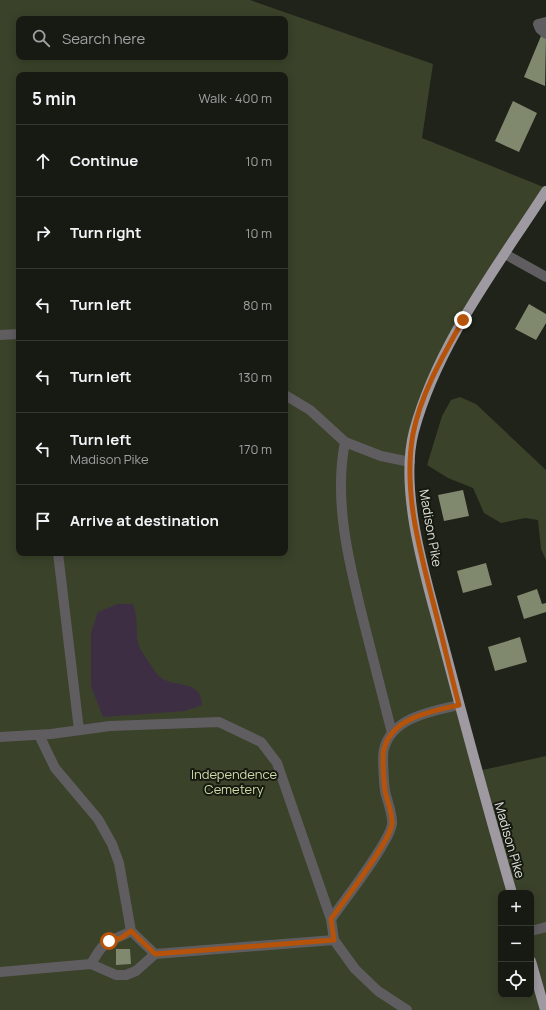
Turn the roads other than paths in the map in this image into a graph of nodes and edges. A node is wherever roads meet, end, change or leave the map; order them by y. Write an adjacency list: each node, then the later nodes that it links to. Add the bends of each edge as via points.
1 (546, 22): 2 (street, via 538,24)
2 (546, 34)
3 (546, 191): 4 (main road, Madison Pike)
4 (505, 254): 5 (street); 10 (main road, Madison Pike, via 449,345 427,388 413,433)
5 (546, 277)
6 (16, 334): 7 (street)
7 (0, 335)
8 (288, 396): 9 (street, via 310,410)
9 (345, 442): 10 (street, via 382,456); 14 (street, via 340,466 342,516 354,585)
10 (410, 462): 12 (main road, Madison Pike, via 413,508 422,559)
11 (58, 556): 13 (street)
12 (459, 705): 14 (street, via 406,721); 17 (main road, Madison Pike)
13 (79, 730): 15 (street); 18 (street, via 110,726 219,722 261,742 277,763)
14 (392, 733): 18 (street, via 384,749 385,791 392,824 384,842)
15 (39, 735): 16 (street); 21 (street, via 55,768 98,819 112,844 119,863)
16 (0, 737)
17 (511, 890)
18 (331, 919): 22 (street)
19 (546, 926): 20 (street)
20 (534, 930)
21 (131, 931): 23 (street); 25 (street, via 121,938 109,941)
22 (334, 940): 23 (street); 27 (street, via 355,969 378,991)
23 (155, 954): 25 (street, via 136,971 126,975 116,975)
24 (531, 962): 28 (main road)
25 (91, 964): 26 (street)
26 (0, 972)
27 (407, 1010)
28 (544, 1010)

